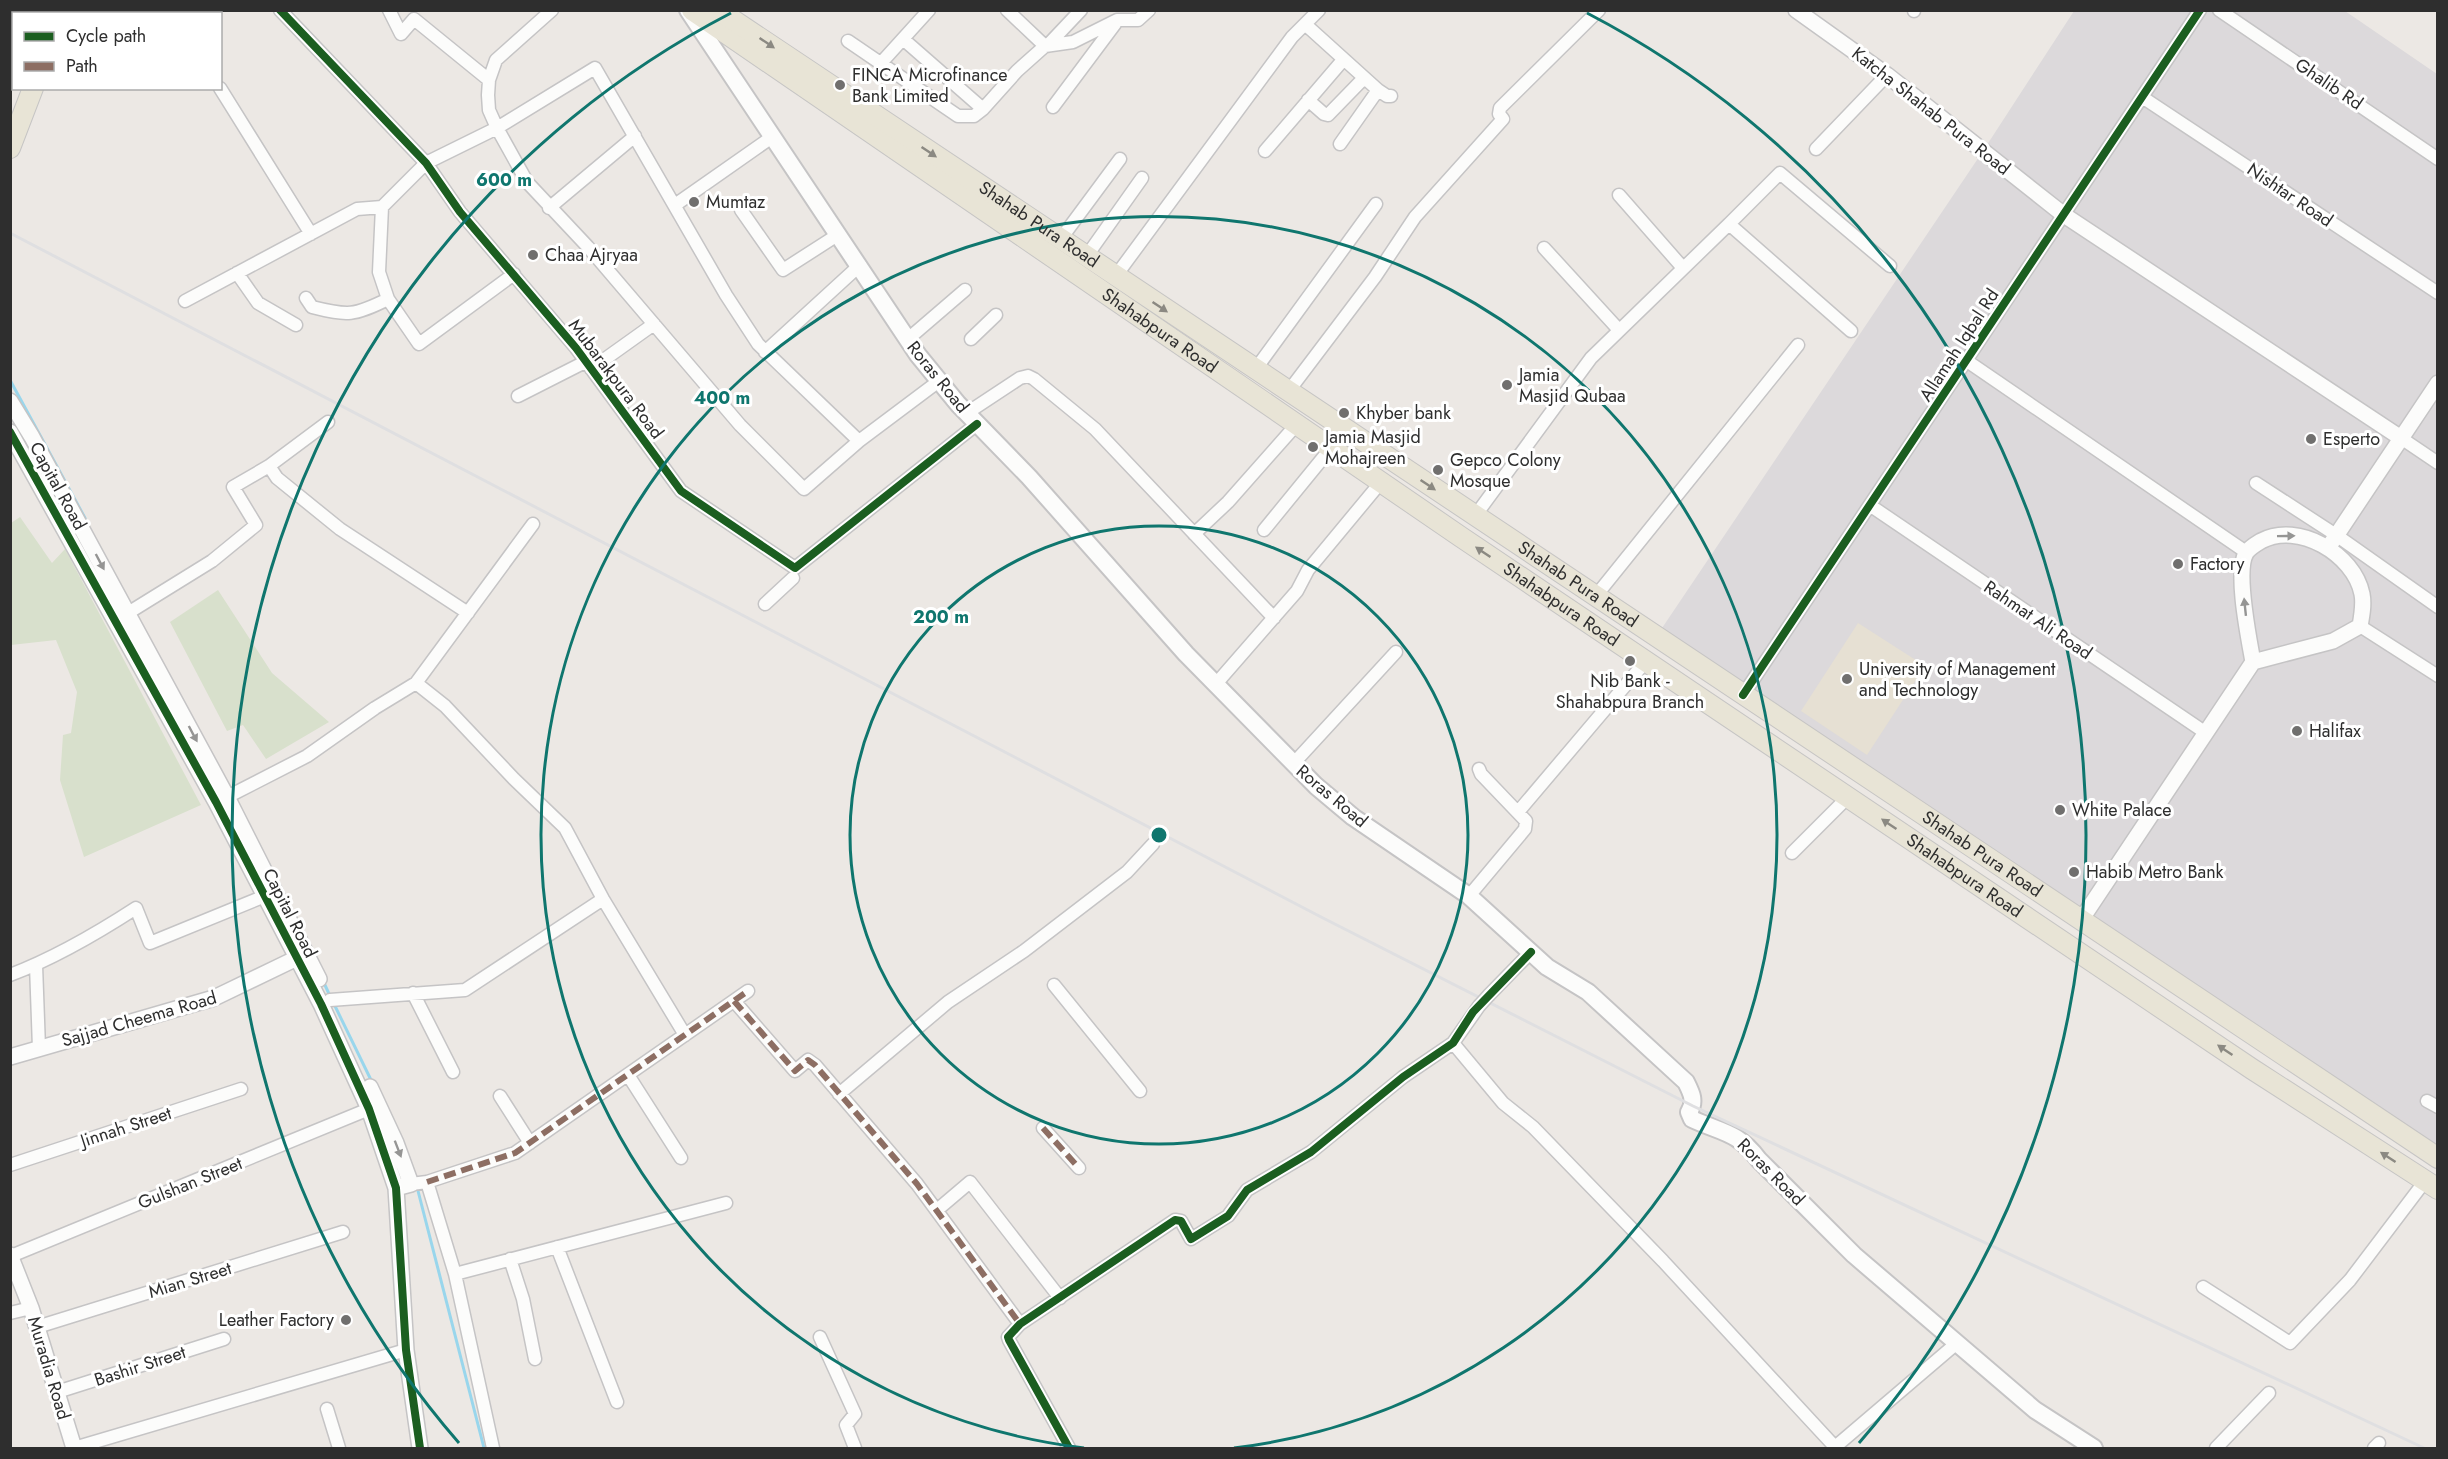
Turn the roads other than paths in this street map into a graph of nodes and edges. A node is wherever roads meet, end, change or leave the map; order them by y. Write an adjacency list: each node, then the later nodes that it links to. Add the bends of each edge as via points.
1 (280, 10): 42 (street, Mubarakpura Road)
2 (389, 10): 24 (street, via 401,34 414,19)
3 (552, 10): 24 (street, via 496,60)
4 (690, 10): 35 (main road, Roras Road); 62 (main road, Shahabpura Road)
5 (718, 10): 54 (main road, Shahab Pura Road, one-way to 54)
6 (929, 10): 17 (street)
7 (1007, 10): 19 (street)
8 (1081, 10): 19 (street)
9 (1149, 10): 15 (street, via 1138,20)
10 (1318, 10): 16 (street)
11 (1599, 10): 83 (street, via 1500,108 1503,118 1415,217)
12 (1796, 10): 22 (street, Katcha Shahab Pura Road)
13 (2200, 10): 29 (street, Allamah Iqbal Rd)
14 (2219, 10): 41 (street, Ghalib Rd)
15 (1117, 20): 19 (street, via 1073,42); 31 (street)
16 (1306, 25): 20 (street); 62 (street)
17 (903, 39): 21 (street); 32 (street)
18 (848, 41): 21 (street)
19 (1046, 45): 32 (street)
20 (1343, 60): 23 (street); 30 (street)
21 (881, 63): 32 (street, via 958,116 974,116)
22 (1887, 75): 38 (street); 50 (street, Katcha Shahab Pura Road)
23 (1364, 78): 27 (street); 30 (street, via 1328,115)
24 (489, 80): 33 (street, via 489,110)
25 (32, 90): 37 (main road)
26 (221, 90): 52 (street)
27 (1378, 90): 28 (street); 36 (street)
28 (1391, 96)
29 (2142, 97): 50 (street, Allamah Iqbal Rd); 64 (street, Nishtar Road)
30 (1308, 100): 39 (street)
31 (1053, 107)
32 (983, 109)
33 (496, 128): 34 (street, via 595,68); 42 (street); 48 (street, via 527,183)
34 (635, 136): 46 (street); 48 (street)
35 (772, 137): 46 (street); 53 (main road, Roras Road)
36 (1340, 144)
37 (10, 148)
38 (1816, 149)
39 (1265, 151)
40 (1119, 159): 54 (street)
41 (2438, 159)
42 (426, 163): 47 (street); 61 (street, Mubarakpura Road, via 460,213)
43 (1142, 178): 56 (street)
44 (1619, 195): 59 (street)
45 (1376, 204): 80 (street)
46 (675, 205): 77 (street, via 726,295)
47 (382, 207): 52 (street, via 357,209); 67 (street, via 379,272)
48 (549, 207): 70 (street)
49 (741, 210): 53 (street, via 783,270)
50 (2064, 214): 78 (street, Allamah Iqbal Rd); 91 (street, Katcha Shahab Pura Road)
51 (1729, 224): 58 (street, via 1780,172); 59 (street); 73 (street)
52 (311, 234): 60 (street)
53 (839, 234): 57 (main road, Roras Road)
54 (1060, 240): 56 (main road, Shahab Pura Road)
55 (1544, 248): 72 (street)
56 (1086, 257): 62 (main road, Shahab Pura Road)
57 (860, 265): 74 (main road, Roras Road); 77 (street)
58 (1890, 266)
59 (1683, 268): 72 (street)
60 (237, 273): 68 (street); 71 (street, via 258,303)
61 (513, 274): 67 (street, via 419,344); 79 (street, Mubarakpura Road)
62 (1103, 276): 65 (main road, Shahab Pura Road)
63 (965, 290): 74 (street)
64 (2438, 293)
65 (1129, 297): 80 (main road, Shahab Pura Road, one-way to 80); 88 (main road, Shahabpura Road)
66 (306, 298): 67 (street, via 312,307 343,315 362,312)
67 (388, 299)
68 (184, 301)
69 (996, 315): 75 (street)
70 (654, 324): 79 (street); 92 (street, via 741,425 804,489)
71 (296, 325)
72 (1619, 330): 99 (street, via 1591,358)
73 (1851, 331)
74 (908, 339): 81 (main road, Roras Road)
75 (971, 339)
76 (1798, 345): 106 (street)
77 (765, 352): 92 (street)
78 (1967, 361): 98 (street, Allamah Iqbal Rd); 104 (street)
79 (588, 365): 84 (street); 86 (street, Mubarakpura Road, via 681,491 795,568)
80 (1255, 370): 83 (main road, Shahab Pura Road)
81 (939, 381): 86 (main road, Roras Road); 92 (street)
82 (2438, 383): 91 (street)
83 (1288, 392): 99 (main road, Shahab Pura Road, one-way to 99)
84 (518, 396)
85 (10, 401): 89 (street)
86 (972, 418): 102 (street, via 1020,378 1034,379 1095,429); 118 (main road, Roras Road)
87 (328, 422): 95 (street)
88 (1297, 424): 93 (main road, Shahabpura Road); 102 (street)
89 (32, 437): 90 (street); 110 (street, one-way to 110)
90 (14, 438): 125 (street, Capital Road)
91 (2401, 438): 94 (street); 103 (street)
92 (859, 441)
93 (1331, 448): 96 (main road, Shahabpura Road); 101 (street)
94 (2438, 463)
95 (268, 466): 109 (street, via 277,478 340,529); 110 (street, via 233,487 256,525 212,561)
96 (1381, 482): 111 (street); 114 (main road, Shahabpura Road, one-way to 96)
97 (2256, 483): 103 (street)
98 (1871, 506): 119 (street, Allamah Iqbal Rd); 121 (street, Rahmat Ali Road)
99 (1474, 516): 106 (main road, Shahab Pura Road)
100 (533, 524): 109 (street)
101 (1264, 530)
102 (1194, 534): 111 (street)
103 (2332, 541): 104 (street, one-way to 103, via 2269,538); 108 (street); 112 (street, via 2359,584 2363,603)
104 (2246, 552): 115 (street, one-way to 104, via 2243,590)
105 (793, 578): 107 (street)
106 (1595, 597): 119 (main road, Shahab Pura Road)
107 (765, 604)
108 (2438, 607)
109 (468, 612): 117 (street)
110 (128, 613): 125 (street, one-way to 125)
111 (1274, 618): 118 (street)
112 (2360, 626): 115 (street, via 2317,646); 116 (street)
113 (1396, 652): 122 (street)
114 (1646, 661): 120 (main road, Shahabpura Road); 126 (street)
115 (2253, 662): 121 (street)
116 (2438, 676)
117 (416, 683): 125 (street, via 307,756); 131 (street, via 445,706 565,828)
118 (1215, 685): 122 (main road, Roras Road)
119 (1743, 695): 120 (main road); 132 (main road, Shahab Pura Road)
120 (1729, 716): 124 (main road, Shahabpura Road)
121 (2206, 733): 132 (street)
122 (1293, 764): 130 (main road, Roras Road, via 1353,817)
123 (1479, 769): 126 (street)
124 (1848, 797): 128 (street); 133 (main road, Shahabpura Road, one-way to 124)
125 (221, 799): 129 (street, Capital Road); 141 (street)
126 (1518, 812): 130 (street, via 1526,821 1525,829)
127 (1153, 844): 153 (street, via 1127,872 1024,951 948,1002)
128 (1792, 853)
129 (265, 896): 135 (street, Capital Road); 136 (street, via 150,944 136,908)
130 (1470, 896): 134 (main road, Roras Road)
131 (603, 899): 140 (street, via 465,990); 143 (street)
132 (2082, 920): 133 (main road); 146 (main road, Shahab Pura Road)
133 (2066, 943): 148 (main road, Shahabpura Road, one-way to 133)
134 (1531, 952): 144 (street, bridge, via 1479,1006); 180 (main road, Roras Road, via 1587,992 1682,1078 1692,1095 1692,1119 1735,1136 1748,1146 1854,1255)
135 (297, 958): 141 (street, Capital Road); 145 (street, Sajjad Cheema Road, via 214,998)
136 (36, 965): 137 (street); 145 (street)
137 (10, 975)
138 (1054, 984): 152 (street)
139 (748, 991): 142 (street)
140 (413, 993): 141 (street); 149 (street)
141 (330, 1001): 155 (street, Capital Road); 164 (street, one-way to 164, via 396,1143)
142 (734, 1001): 143 (street); 153 (street, via 795,1071 810,1061)
143 (685, 1035): 150 (street)
144 (1453, 1043): 173 (street, via 1403,1077 1311,1152 1247,1190 1228,1216 1191,1239 1181,1221 1175,1220); 187 (street, via 1503,1103 1533,1127 1663,1261)
145 (39, 1048): 147 (street, Sajjad Cheema Road)
146 (2273, 1049): 148 (main road); 159 (main road, Shahab Pura Road)
147 (10, 1057)
148 (2256, 1071): 163 (main road, Shahabpura Road, one-way to 148)
149 (453, 1072)
150 (628, 1075): 157 (street); 158 (street)
151 (240, 1089): 160 (street, Jinnah Street)
152 (1140, 1091)
153 (839, 1094): 166 (street)
154 (500, 1096): 157 (street)
155 (369, 1109): 164 (street, Capital Road); 169 (street, Gulshan Street)
156 (1043, 1128): 161 (street)
157 (530, 1143): 162 (street, via 515,1153)
158 (681, 1158)
159 (2438, 1158)
160 (10, 1165)
161 (1079, 1168)
162 (427, 1182): 164 (street); 171 (street)
163 (2431, 1185): 172 (street, via 2290,1343)
164 (404, 1186): 181 (street, Capital Road)
165 (726, 1203): 168 (street)
166 (937, 1210): 173 (street, via 970,1182); 176 (street)
167 (343, 1232): 177 (street, Mian Street)
168 (557, 1247): 170 (street); 185 (street)
169 (11, 1256): 174 (street, Muradia Road)
170 (510, 1259): 171 (street); 182 (street)
171 (455, 1274): 191 (street)
172 (2203, 1287)
173 (1060, 1298): 176 (street)
174 (31, 1308): 175 (street); 177 (street, Muradia Road)
175 (10, 1313)
176 (1020, 1324): 193 (street, via 1008,1336 1009,1340)
177 (37, 1327): 183 (street, Muradia Road)
178 (820, 1337): 192 (street, via 855,1414 846,1425)
179 (224, 1340): 183 (street, Bashir Street)
180 (1957, 1343): 187 (street); 194 (main road, Roras Road, via 2035,1410)
181 (406, 1350): 188 (street); 190 (street, Capital Road)
182 (535, 1359)
183 (57, 1392): 188 (street, Muradia Road)
184 (2269, 1393): 195 (street)
185 (617, 1402)
186 (327, 1409): 189 (street)
187 (1835, 1448)
188 (74, 1449)
189 (339, 1449)
190 (420, 1449)
191 (494, 1449)
192 (855, 1449)
193 (1069, 1449)
194 (2094, 1449)
195 (2216, 1449)

